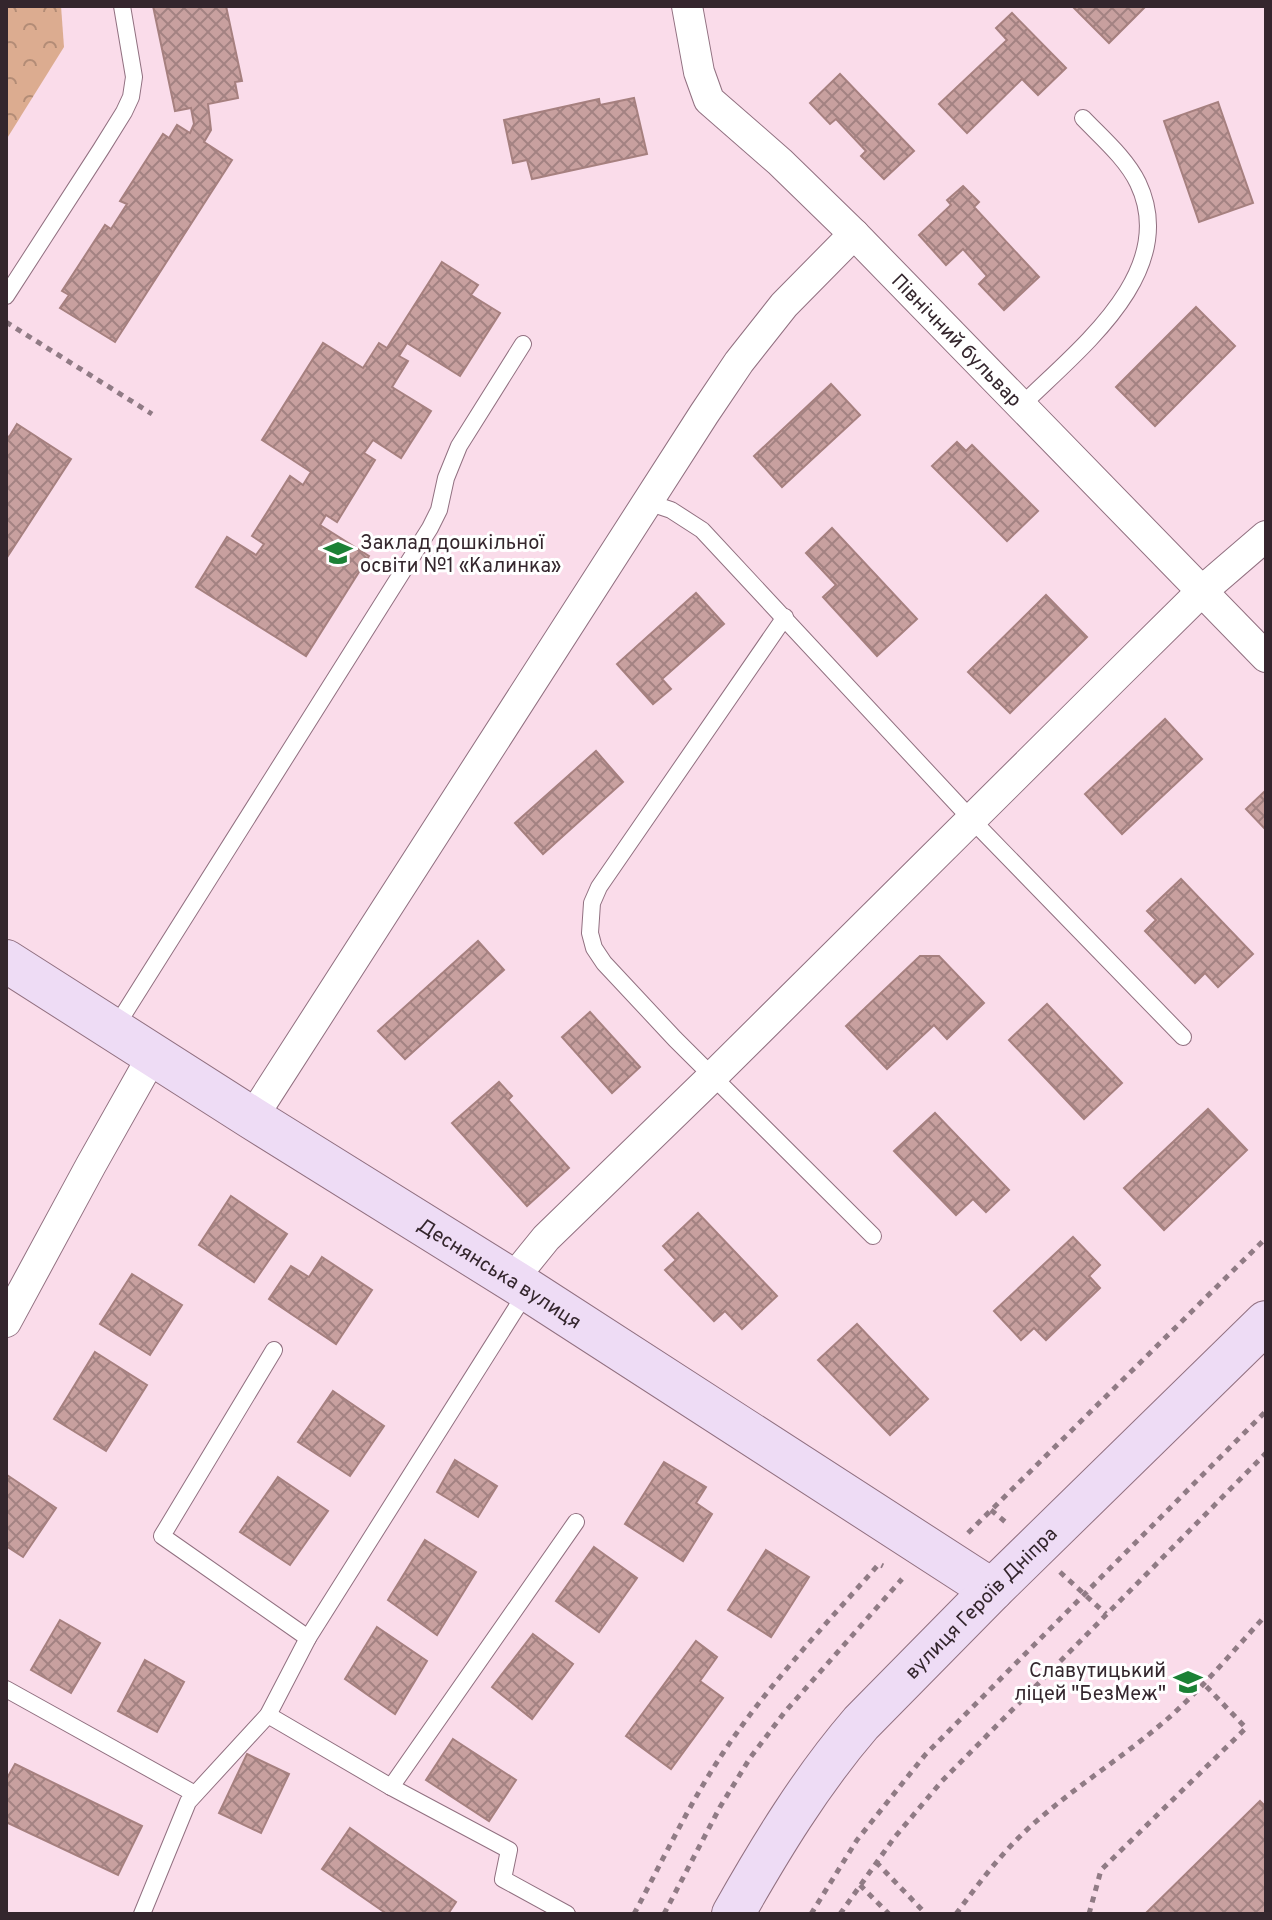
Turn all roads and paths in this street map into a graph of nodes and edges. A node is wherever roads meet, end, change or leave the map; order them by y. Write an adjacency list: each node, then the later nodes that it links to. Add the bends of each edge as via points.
1 (122, 6): 5 (lane, via 133,67 131,97)
2 (687, 6): 4 (street, Північний бульвар, via 709,100)
3 (1083, 118): 8 (lane, via 1138,182 1148,224 1145,247 1138,272 1115,311)
4 (854, 234): 8 (street, Північний бульвар); 10 (street, via 761,333)
5 (6, 296)
6 (6, 322): 9 (path)
7 (523, 344): 17 (lane, via 459,446 430,528)
8 (1021, 406): 12 (street, Північний бульвар)
9 (152, 414)
10 (647, 502): 13 (lane, via 702,530); 21 (street)
11 (1266, 536): 12 (street)
12 (1202, 591): 14 (street, Північний бульвар); 15 (street)
13 (785, 617): 15 (lane); 20 (lane, via 592,903 590,933 604,963)
14 (1266, 657)
15 (972, 820): 18 (lane); 20 (street)
16 (6, 961): 17 (street, Деснянська вулиця)
17 (114, 1030): 19 (street, Деснянська вулиця)
18 (1183, 1037)
19 (153, 1055): 21 (street, Деснянська вулиця); 25 (street)
20 (713, 1076): 22 (lane); 24 (street, via 546,1238)
21 (252, 1118): 24 (street, Деснянська вулиця)
22 (873, 1236)
23 (1266, 1238): 31 (path)
24 (520, 1285): 31 (street, Деснянська вулиця); 35 (lane)
25 (6, 1322)
26 (1266, 1322): 33 (street, вулиця Героїв Дніпра)
27 (274, 1350): 35 (lane, via 162,1536)
28 (1266, 1411): 48 (path, via 925,1755 857,1840)
29 (1266, 1453): 41 (path, via 958,1764)
30 (576, 1522): 39 (lane)
31 (942, 1558): 32 (path, via 917,1582); 33 (street, Деснянська вулиця)
32 (902, 1579): 45 (path, via 879,1564 747,1719 704,1784); 46 (path, via 750,1758)
33 (992, 1590): 47 (street, вулиця Героїв Дніпра, via 843,1745 768,1852)
34 (1266, 1615): 36 (path)
35 (308, 1638): 38 (lane)
36 (1204, 1684): 52 (path, via 1158,1727 1032,1825); 53 (path, via 1246,1728 1101,1870)
37 (6, 1689): 40 (lane)
38 (268, 1715): 39 (lane); 40 (lane)
39 (391, 1787): 44 (lane, via 509,1850 503,1879)
40 (195, 1794): 43 (lane)
41 (876, 1862): 42 (path); 51 (path)
42 (860, 1885): 49 (path); 50 (path)
43 (142, 1914)
44 (567, 1914)
45 (634, 1914)
46 (664, 1914)
47 (733, 1914)
48 (811, 1914)
49 (840, 1914)
50 (889, 1914)
51 (926, 1914)
52 (956, 1914)
53 (1089, 1914)

